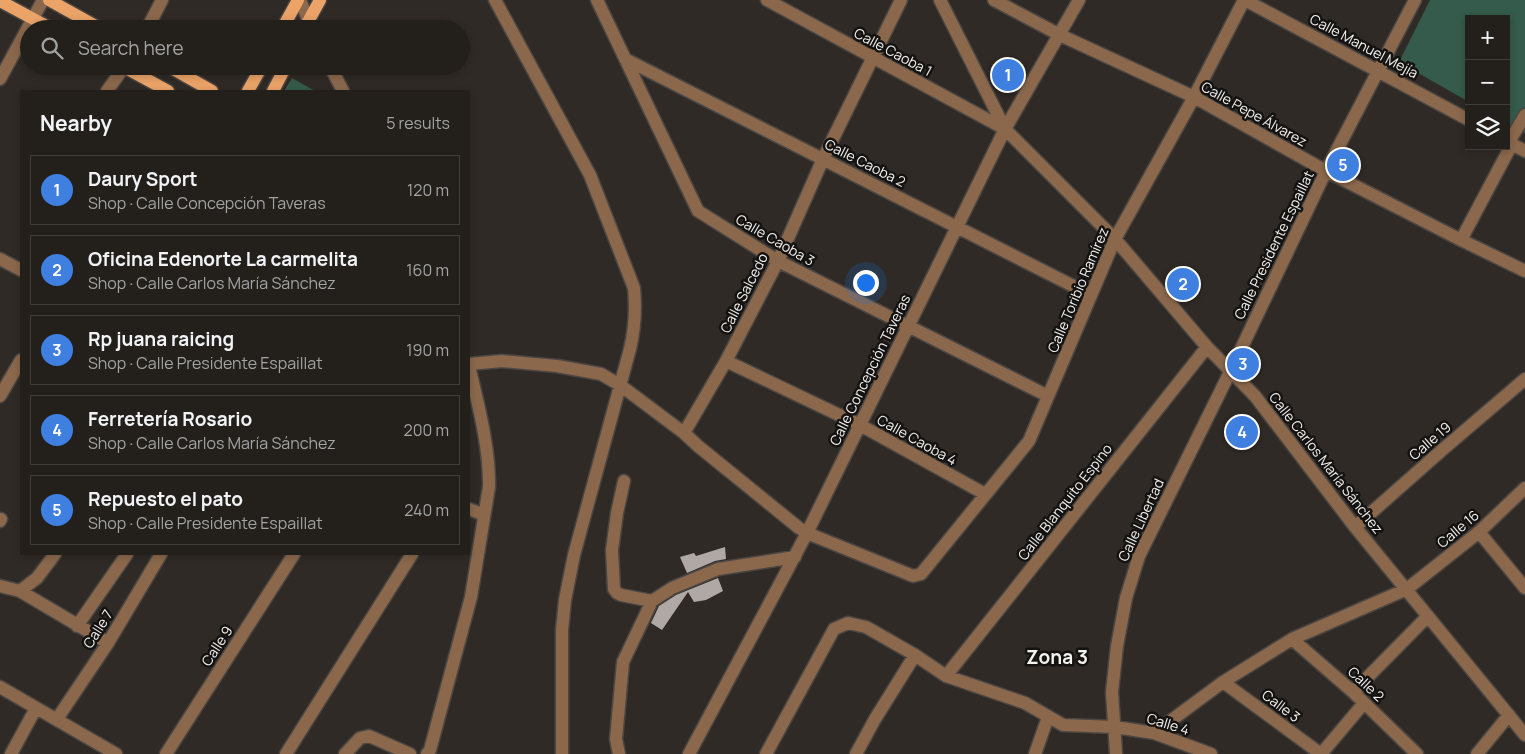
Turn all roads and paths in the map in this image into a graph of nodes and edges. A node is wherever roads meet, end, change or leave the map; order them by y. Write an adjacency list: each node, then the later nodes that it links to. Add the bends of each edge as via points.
1 (44, 0): 16 (street)
2 (49, 0): 17 (main road)
3 (162, 0): 18 (street)
4 (299, 0): 19 (main road); 20 (street)
5 (320, 0): 21 (main road)
6 (495, 0): 66 (street, via 590,175 634,288 635,330)
7 (597, 0): 24 (street, Calle Caoba 3)
8 (767, 0): 25 (street, Calle Caoba 1)
9 (901, 0): 25 (street, Calle Salcedo)
10 (940, 0): 43 (street, Calle Carlos María Sánchez)
11 (994, 0): 22 (street, Calle Pepe Álvarez)
12 (1079, 0): 22 (street, Calle Concepción Taveras)
13 (1245, 0): 26 (street, Calle Manuel Mejía); 40 (street, Calle Toribio Ramírez)
14 (1414, 0): 26 (street, Calle Presidente Espaillat)
15 (0, 1): 16 (main road)
16 (34, 19)
17 (85, 20)
18 (152, 20)
19 (287, 20)
20 (306, 20)
21 (311, 20)
22 (1060, 35): 40 (street, Calle Pepe Álvarez); 43 (street, Calle Concepción Taveras)
23 (20, 44): 33 (street)
24 (625, 58): 48 (street, Calle Caoba 2); 54 (street, Calle Caoba 3, via 698,211)
25 (872, 58): 43 (street, Calle Caoba 1); 48 (street, Calle Salcedo)
26 (1378, 70): 42 (street, Calle Manuel Mejía); 49 (street, Calle Presidente Espaillat)
27 (118, 75): 34 (street)
28 (137, 75): 35 (main road)
29 (184, 75): 36 (main road)
30 (257, 75): 37 (main road)
31 (282, 75): 38 (main road)
32 (335, 75): 39 (street)
33 (0, 79)
34 (109, 90)
35 (163, 90)
36 (210, 90)
37 (249, 90)
38 (274, 90)
39 (342, 90)
40 (1194, 97): 49 (street, Calle Pepe Álvarez); 51 (street, Calle Toribio Ramírez)
41 (1525, 115): 44 (street)
42 (1465, 118)
43 (1005, 129): 50 (street, Calle Concepción Taveras); 51 (street, Calle Carlos María Sánchez)
44 (1510, 140)
45 (1510, 142): 47 (street)
46 (1505, 150): 52 (street)
47 (1525, 150)
48 (823, 159): 50 (street, Calle Caoba 2); 54 (street, Calle Salcedo)
49 (1326, 171): 52 (street, Calle Pepe Álvarez); 64 (street, Calle Presidente Espaillat)
50 (956, 226): 57 (street, Calle Caoba 2); 58 (street, Calle Concepción Taveras)
51 (1115, 239): 57 (street, Calle Toribio Ramírez); 59 (street, Calle Carlos María Sánchez)
52 (1461, 240): 56 (street, Calle Pepe Álvarez)
53 (0, 259): 55 (street)
54 (778, 261): 58 (street, Calle Caoba 3); 60 (street, Calle Salcedo)
55 (20, 269)
56 (1525, 271)
57 (1091, 295): 68 (street, Calle Toribio Ramírez)
58 (908, 326): 68 (street, Calle Caoba 3); 69 (street, Calle Concepción Taveras)
59 (1207, 347): 64 (street, Calle Carlos María Sánchez); 95 (street, Calle Blanquito Espino)
60 (726, 361): 69 (street, Calle Caoba 4); 70 (street, Calle Salcedo)
61 (20, 362): 67 (street)
62 (470, 365): 66 (street, via 502,361 557,366 601,374)
63 (470, 370): 75 (street, via 489,478)
64 (1231, 370): 76 (street, Calle Carlos María Sánchez, via 1255,396); 104 (street, Calle Libertad, via 1139,556 1126,598 1117,646 1112,692)
65 (1525, 379): 76 (street, Calle 19)
66 (620, 385): 70 (street); 114 (street, via 565,600)
67 (0, 396)
68 (1048, 396): 73 (street, Calle Toribio Ramírez, via 1029,441)
69 (860, 425): 73 (street, Calle Caoba 4); 78 (street, Calle Concepción Taveras)
70 (684, 433): 78 (street)
71 (624, 481): 89 (street, via 612,550 614,589 621,595)
72 (1525, 488): 77 (street, Calle 16)
73 (985, 494): 78 (street, Calle Toribio Ramírez, via 918,576)
74 (470, 509): 75 (street)
75 (484, 515): 113 (street, via 471,597 430,750)
76 (1355, 527): 87 (street, Calle Carlos María Sánchez)
77 (1479, 532): 86 (street); 87 (street, Calle 16)
78 (807, 533): 84 (street, Calle Concepción Taveras)
79 (53, 555): 88 (street, via 37,578)
80 (126, 555): 91 (street)
81 (160, 555): 93 (street, Calle 7)
82 (293, 555): 109 (street, Calle 9)
83 (411, 555): 110 (street)
84 (795, 557): 89 (street, via 718,569 672,588); 116 (street, Calle Concepción Taveras)
85 (0, 586): 88 (street)
86 (1525, 588)
87 (1406, 589): 90 (street, Calle Carlos María Sánchez); 92 (street, Calle 16)
88 (20, 591): 91 (street)
89 (652, 601): 115 (street, via 622,662 616,739)
90 (1428, 616): 98 (street); 101 (street, Calle Carlos María Sánchez)
91 (77, 626): 93 (street)
92 (1292, 639): 96 (street, Calle 16); 98 (street, Calle 2)
93 (108, 644): 103 (street, Calle 7)
94 (915, 655): 95 (street, Calle 4); 117 (street, Calle 4, via 866,627 848,623 834,629); 118 (street)
95 (946, 676): 102 (street, Calle 4, via 1025,703)
96 (1223, 682): 105 (street, Calle 16); 122 (street, Calle 3)
97 (0, 687): 100 (street)
98 (1353, 692): 99 (street, Calle 2)
99 (1364, 703): 122 (street); 123 (street, Calle 2)
100 (36, 708): 103 (street); 107 (street)
101 (1509, 716): 106 (street, Calle Carlos María Sánchez); 124 (street)
102 (1048, 717): 104 (street, Calle 4, via 1063,725); 119 (street)
103 (56, 719): 108 (street)
104 (1115, 727): 105 (street, Calle 4); 120 (street, Calle Libertad)
105 (1154, 733): 121 (street, Calle 4)
106 (1525, 735)
107 (11, 754)
108 (116, 754)
109 (166, 754)
110 (286, 754)
111 (345, 754): 112 (street, via 360,738 369,736)
112 (410, 754)
113 (426, 754)
114 (562, 754)
115 (619, 754)
116 (689, 754)
117 (766, 754)
118 (856, 754)
119 (1035, 754)
120 (1116, 754)
121 (1211, 754)
122 (1321, 754)
123 (1417, 754)
124 (1477, 754)

